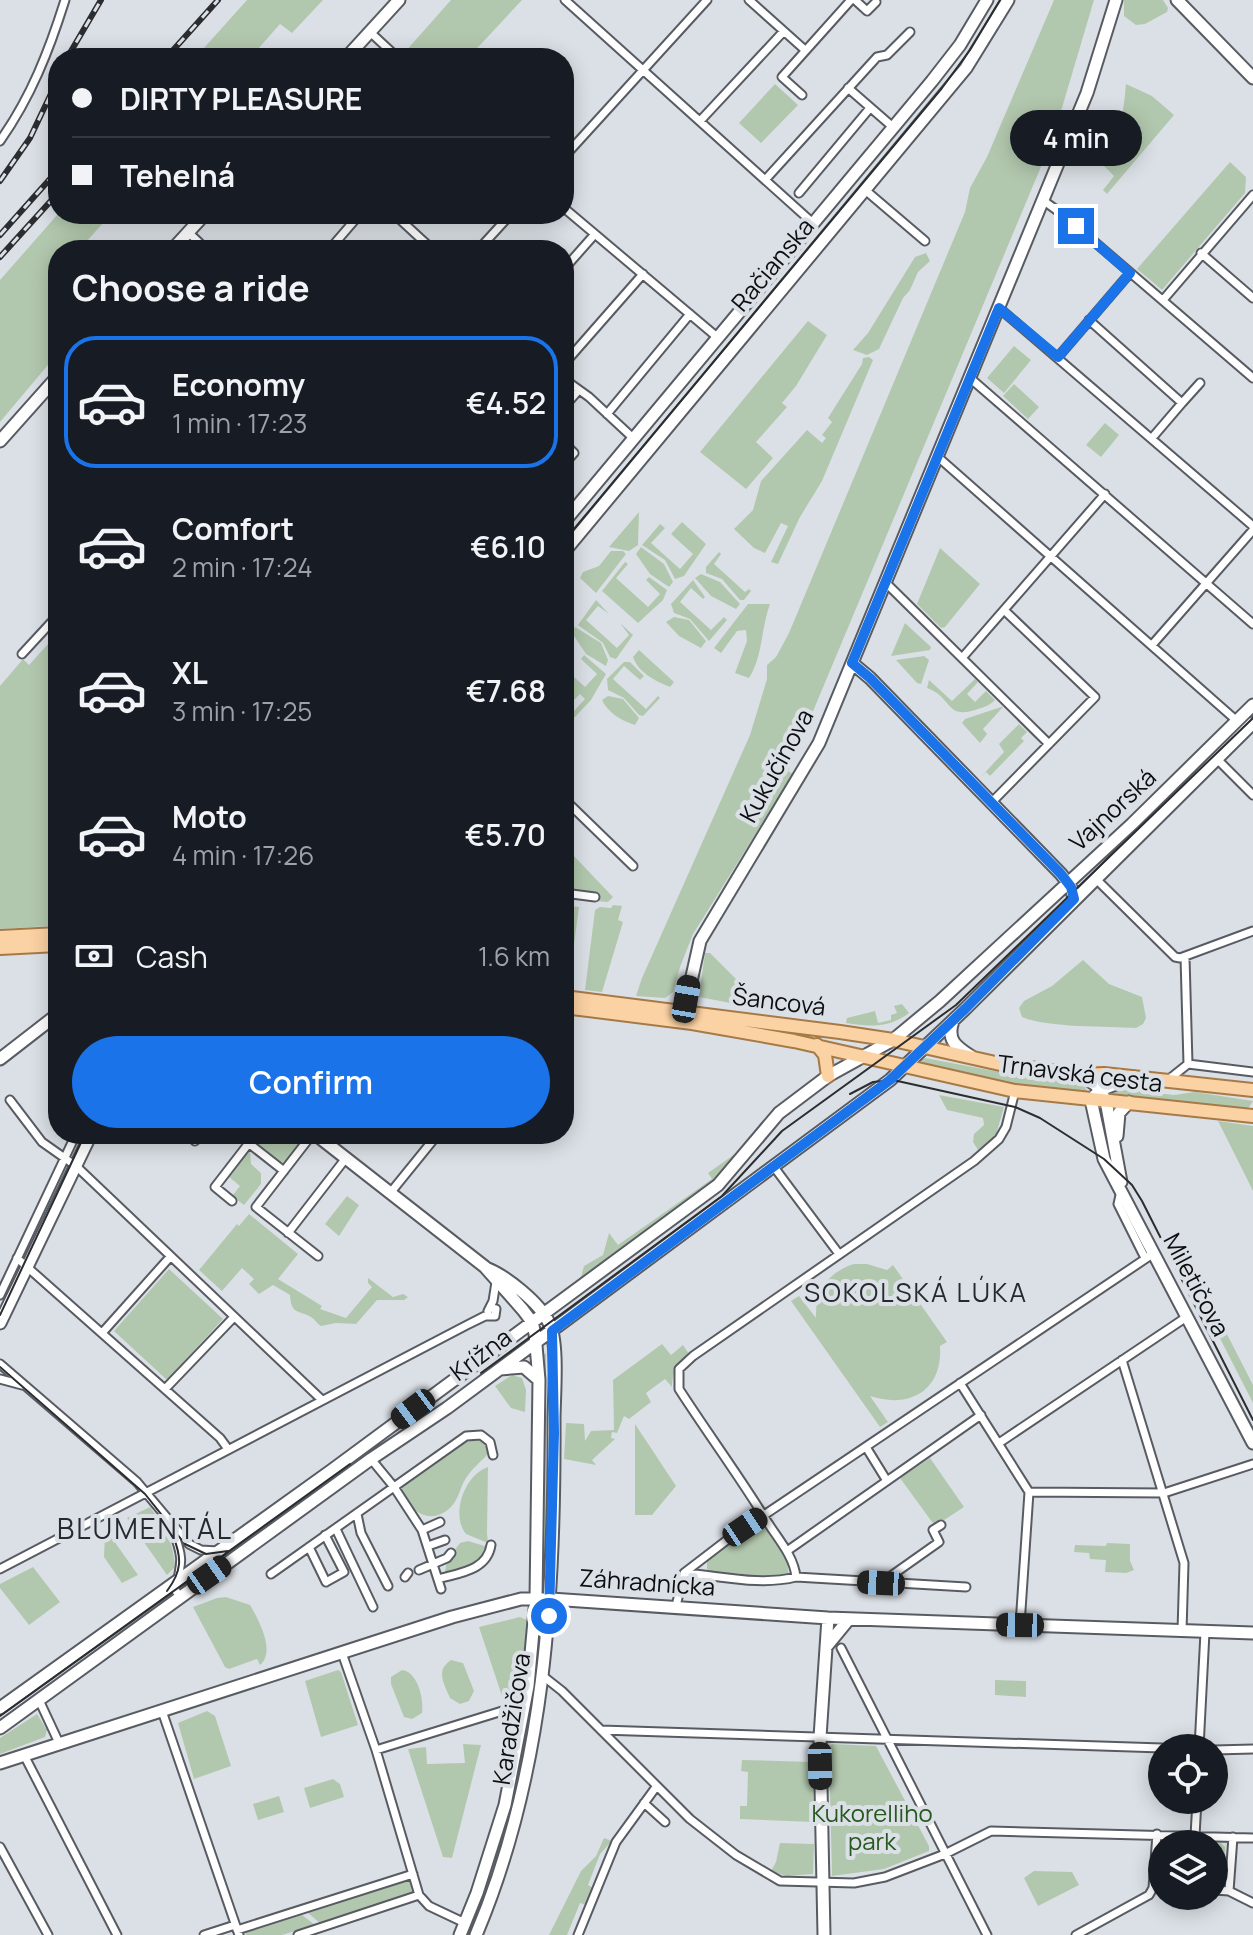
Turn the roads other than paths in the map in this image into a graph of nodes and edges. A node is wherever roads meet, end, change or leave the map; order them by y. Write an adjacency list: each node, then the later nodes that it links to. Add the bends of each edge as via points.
1 (65, 0): 15 (street)
2 (399, 0): 12 (street)
3 (565, 0): 20 (street)
4 (707, 0): 20 (street)
5 (749, 0): 13 (street)
6 (853, 0): 11 (street, via 867,11); 18 (street)
7 (987, 0): 26 (street, Račianska, via 960,45)
8 (1008, 0): 30 (street, Račianska, via 966,68)
9 (1116, 0): 33 (street, Kukučínova, via 1091,84)
10 (1177, 0): 21 (street)
11 (878, 1)
12 (370, 32): 16 (street); 17 (street)
13 (783, 32): 18 (street); 25 (street)
14 (910, 32): 22 (street)
15 (50, 48)
16 (355, 48)
17 (387, 48)
18 (805, 50): 23 (street, via 782,77)
19 (48, 55): 27 (street)
20 (643, 71): 25 (street); 28 (street)
21 (1253, 78)
22 (848, 88): 24 (street); 29 (street)
23 (802, 95)
24 (870, 108): 26 (street); 31 (street)
25 (700, 121): 29 (street)
26 (894, 128): 41 (street, Račianska)
27 (0, 141)
28 (574, 146)
29 (765, 180): 41 (street)
30 (864, 189): 49 (street); 80 (street, Račianska)
31 (799, 193)
32 (1253, 195): 34 (street)
33 (1044, 201): 52 (street); 56 (street, Kukučínova)
34 (1246, 202): 35 (street); 50 (street)
35 (1253, 208)
36 (574, 216): 43 (street)
37 (196, 224): 42 (street)
38 (351, 224): 46 (street)
39 (405, 224): 47 (street)
40 (502, 224): 48 (street)
41 (814, 224): 59 (street, Račianska)
42 (188, 232): 44 (street); 45 (street)
43 (595, 234): 51 (street); 53 (street)
44 (181, 240)
45 (196, 240)
46 (338, 240)
47 (422, 240)
48 (487, 240)
49 (925, 241)
50 (1201, 253): 54 (street); 55 (street)
51 (574, 258)
52 (1130, 273): 55 (street); 58 (street)
53 (643, 274): 57 (street); 60 (street)
54 (1253, 298)
55 (1163, 300): 63 (street)
56 (999, 308): 61 (street); 64 (street, Kukučínova)
57 (690, 314): 59 (street); 72 (street)
58 (1089, 320): 61 (street); 71 (street)
59 (717, 337): 73 (street, Račianska)
60 (574, 353)
61 (1058, 357): 74 (street)
62 (1253, 362): 63 (street)
63 (1245, 371): 65 (street)
64 (970, 378): 76 (street, Kukučínova); 77 (street)
65 (1253, 378)
66 (1200, 383): 71 (street)
67 (48, 387): 75 (street)
68 (574, 388): 69 (street)
69 (578, 391): 70 (street); 72 (street)
70 (574, 396)
71 (1182, 403): 74 (street)
72 (607, 414): 73 (street)
73 (632, 437): 78 (street, Račianska)
74 (1152, 438): 79 (street)
75 (0, 441)
76 (938, 457): 81 (street); 82 (street, Kukučínova)
77 (1105, 494): 81 (street); 83 (street)
78 (574, 510)
79 (1253, 528): 83 (street)
80 (574, 540)
81 (1052, 557): 84 (street); 87 (street)
82 (885, 582): 89 (street); 90 (street, Kukučínova)
83 (1207, 583): 85 (street); 87 (street)
84 (1004, 610): 89 (street); 94 (street, via 1095,697)
85 (1253, 624)
86 (48, 626): 88 (street)
87 (1152, 645): 92 (street)
88 (22, 654)
89 (962, 658): 94 (street)
90 (852, 663): 97 (street); 113 (street, Kukučínova, via 810,762 699,944)
91 (1253, 705): 92 (street, Vajnorská)
92 (1237, 721): 101 (street, Vajnorská)
93 (1253, 723): 95 (street, Vajnorská)
94 (1049, 744): 97 (street)
95 (1217, 759): 96 (street); 100 (street, Vajnorská)
96 (1253, 795)
97 (991, 803): 101 (street)
98 (574, 809): 99 (street)
99 (633, 866)
100 (1096, 879): 104 (street, Vajnorská); 110 (street, via 1173,957)
101 (1067, 881): 104 (street); 116 (street, Vajnorská, via 964,981)
102 (574, 894): 103 (street)
103 (595, 897)
104 (1074, 899): 114 (street, Vajnorská)
105 (1253, 931): 110 (street)
106 (48, 935): 107 (main road)
107 (0, 937)
108 (48, 946): 109 (main road)
109 (0, 948)
110 (1185, 957): 122 (street)
111 (574, 998): 113 (main road, Šancová)
112 (574, 1008): 117 (main road, Šancová)
113 (684, 1012): 116 (main road, Šancová)
114 (953, 1021): 118 (street, Vajnorská); 121 (street, via 952,1041)
115 (48, 1022): 120 (street)
116 (893, 1040): 118 (main road, Šancová); 119 (street, Vajnorská)
117 (817, 1045): 119 (main road, Šancová); 126 (main road, via 825,1055)
118 (924, 1049): 121 (main road, Trnavská cesta); 123 (street, Vajnorská)
119 (862, 1055): 123 (main road, Šancová); 126 (street, Krížna)
120 (0, 1059)
121 (974, 1059): 125 (main road, Trnavská cesta)
122 (1188, 1064): 124 (street); 128 (street)
123 (904, 1067): 130 (main road, Trnavská cesta); 146 (street, Krížna)
124 (1253, 1072)
125 (1080, 1075): 127 (main road, Trnavská cesta); 131 (street)
126 (828, 1076): 160 (street, Krížna, via 779,1113 718,1185)
127 (1135, 1077): 128 (main road, Trnavská cesta); 131 (street)
128 (1167, 1081): 129 (main road, Trnavská cesta)
129 (1253, 1090)
130 (1015, 1091): 131 (main road, Trnavská cesta); 152 (street, via 999,1139)
131 (1099, 1097): 133 (main road, Trnavská cesta); 142 (street, Miletičova); 148 (street, Miletičova, via 1104,1159)
132 (10, 1100): 143 (street, via 42,1142)
133 (1129, 1102): 134 (main road, Trnavská cesta); 142 (street, via 1119,1113)
134 (1253, 1116)
135 (71, 1144): 143 (street)
136 (86, 1144): 145 (street)
137 (248, 1144): 150 (street, via 215,1187)
138 (250, 1144): 147 (street)
139 (305, 1144): 147 (street)
140 (328, 1144): 144 (street)
141 (430, 1144): 149 (street)
142 (1115, 1153): 148 (street, Miletičova)
143 (65, 1156): 145 (street); 156 (street)
144 (346, 1158): 149 (street); 151 (street)
145 (76, 1166): 155 (street); 156 (street)
146 (774, 1167): 152 (street); 165 (street, Krížna)
147 (284, 1171): 151 (street, via 256,1207)
148 (1122, 1190): 154 (street, Miletičova)
149 (391, 1192): 157 (street)
150 (232, 1201)
151 (288, 1233): 153 (street)
152 (839, 1254): 191 (street, via 683,1363 678,1373 679,1389)
153 (318, 1256)
154 (1149, 1256): 161 (street, Miletičova); 173 (street)
155 (170, 1257): 162 (street); 166 (street)
156 (22, 1262): 159 (street); 164 (street); 166 (street)
157 (485, 1267): 158 (street); 160 (street, Karadžičova, via 501,1274)
158 (496, 1282): 163 (street); 176 (street, via 491,1308 496,1309 495,1316 485,1316)
159 (0, 1295)
160 (542, 1314): 163 (street, Krížna); 165 (street, Karadžičova)
161 (1188, 1316): 168 (street); 179 (street, Miletičova)
162 (234, 1317): 175 (street); 176 (street)
163 (532, 1322): 167 (street, Karadžičova); 202 (street, Krížna)
164 (0, 1323)
165 (552, 1331): 167 (street, Krížna); 219 (street, Karadžičova)
166 (102, 1333): 175 (street)
167 (536, 1341): 170 (street, Krížna); 172 (street, Karadžičova)
168 (1122, 1360): 178 (street); 189 (street)
169 (0, 1364): 174 (street)
170 (498, 1370): 172 (street, via 524,1367); 183 (street, Krížna)
171 (0, 1379): 174 (street)
172 (539, 1380): 218 (street, Karadžičova)
173 (960, 1383): 177 (street); 180 (street)
174 (24, 1386): 187 (street)
175 (165, 1389): 181 (street)
176 (322, 1400): 181 (street)
177 (981, 1415): 178 (street); 185 (street)
178 (999, 1443): 188 (street)
179 (1253, 1443)
180 (866, 1447): 185 (street); 191 (street)
181 (228, 1449): 187 (street)
182 (493, 1455): 186 (street, via 490,1442 481,1435 466,1436)
183 (371, 1459): 186 (street); 217 (street, Krížna)
184 (1253, 1464): 189 (street)
185 (887, 1481): 203 (street)
186 (394, 1487): 190 (street); 196 (street)
187 (147, 1492): 192 (street); 206 (street)
188 (1029, 1492): 189 (street); 224 (street)
189 (1164, 1493): 225 (street, via 1184,1563)
190 (357, 1514): 195 (street); 214 (street)
191 (764, 1515): 203 (street); 208 (street)
192 (170, 1522): 202 (street, via 192,1546); 212 (street, via 183,1557)
193 (440, 1522): 196 (street)
194 (941, 1525): 213 (street, via 933,1530 939,1542)
195 (336, 1529): 197 (street); 221 (street)
196 (422, 1530): 200 (street)
197 (325, 1535): 201 (street); 201 (street, via 344,1572 326,1582)
198 (445, 1540): 200 (street)
199 (491, 1545): 211 (street, via 482,1565)
200 (428, 1546): 205 (street)
201 (309, 1547): 209 (street)
202 (220, 1551): 212 (street, Krížna)
203 (787, 1551): 210 (street)
204 (451, 1553): 205 (street)
205 (435, 1564): 207 (street); 211 (street)
206 (0, 1569)
207 (419, 1570)
208 (684, 1573): 210 (street, via 753,1580); 220 (street)
209 (271, 1574)
210 (796, 1577): 213 (street)
211 (438, 1579): 216 (street)
212 (177, 1582): 217 (street); 234 (street, Krížna)
213 (881, 1583): 215 (street)
214 (388, 1586)
215 (966, 1587)
216 (441, 1589)
217 (180, 1596): 232 (street, Krížna)
218 (536, 1599): 219 (street, Záhradnícka); 230 (street, Záhradnícka, via 489,1606); 233 (street, Karadžičova)
219 (551, 1599): 220 (street, Záhradnícka); 231 (street, Karadžičova)
220 (676, 1606): 222 (street, Záhradnícka)
221 (373, 1607)
222 (828, 1618): 223 (street, Záhradnícka); 228 (street)
223 (849, 1619): 224 (street, Záhradnícka); 228 (street)
224 (1020, 1625): 225 (street, Záhradnícka)
225 (1182, 1631): 226 (street, Záhradnícka)
226 (1205, 1632): 227 (street, Záhradnícka); 239 (street)
227 (1253, 1633)
228 (826, 1648): 240 (street)
229 (841, 1648): 241 (street)
230 (342, 1653): 235 (street, Záhradnícka); 245 (street)
231 (543, 1676): 237 (street); 274 (street, Karadžičova, via 523,1791)
232 (39, 1700): 236 (street, Krížna); 242 (street)
233 (525, 1704): 245 (street); 265 (street, Karadžičova, via 505,1805)
234 (0, 1708)
235 (162, 1711): 242 (street, Záhradnícka); 267 (street)
236 (0, 1728)
237 (600, 1730): 238 (street); 246 (street)
238 (629, 1731): 240 (street); 246 (street)
239 (1200, 1734)
240 (820, 1737): 241 (street); 260 (street)
241 (885, 1738): 243 (street); 258 (street)
242 (60, 1745): 248 (street, Záhradnícka)
243 (1148, 1747)
244 (1253, 1749): 247 (street)
245 (376, 1750): 259 (street)
246 (620, 1750): 250 (street)
247 (1228, 1750)
248 (24, 1755): 249 (street, Záhradnícka); 269 (street)
249 (1, 1763)
250 (656, 1787): 251 (street); 260 (street, via 717,1841 772,1879)
251 (644, 1803): 252 (street); 275 (street, via 616,1842)
252 (665, 1822)
253 (1148, 1834): 258 (street, via 991,1831)
254 (1228, 1837): 255 (street)
255 (1233, 1837): 256 (street); 261 (street)
256 (1253, 1838)
257 (0, 1847): 268 (street)
258 (945, 1854): 260 (street, via 885,1877); 277 (street)
259 (413, 1874): 262 (street); 267 (street)
260 (823, 1883): 276 (street)
261 (1229, 1891): 264 (street)
262 (419, 1895): 265 (street, via 429,1906); 266 (street)
263 (1148, 1896): 278 (street)
264 (1253, 1903)
265 (465, 1923): 273 (street, Karadžičova)
266 (332, 1924): 271 (street); 272 (street)
267 (237, 1930): 270 (street)
268 (48, 1935)
269 (117, 1935)
270 (204, 1935)
271 (298, 1935)
272 (336, 1935)
273 (460, 1935)
274 (476, 1935)
275 (578, 1935)
276 (824, 1935)
277 (987, 1935)
278 (1076, 1935)

